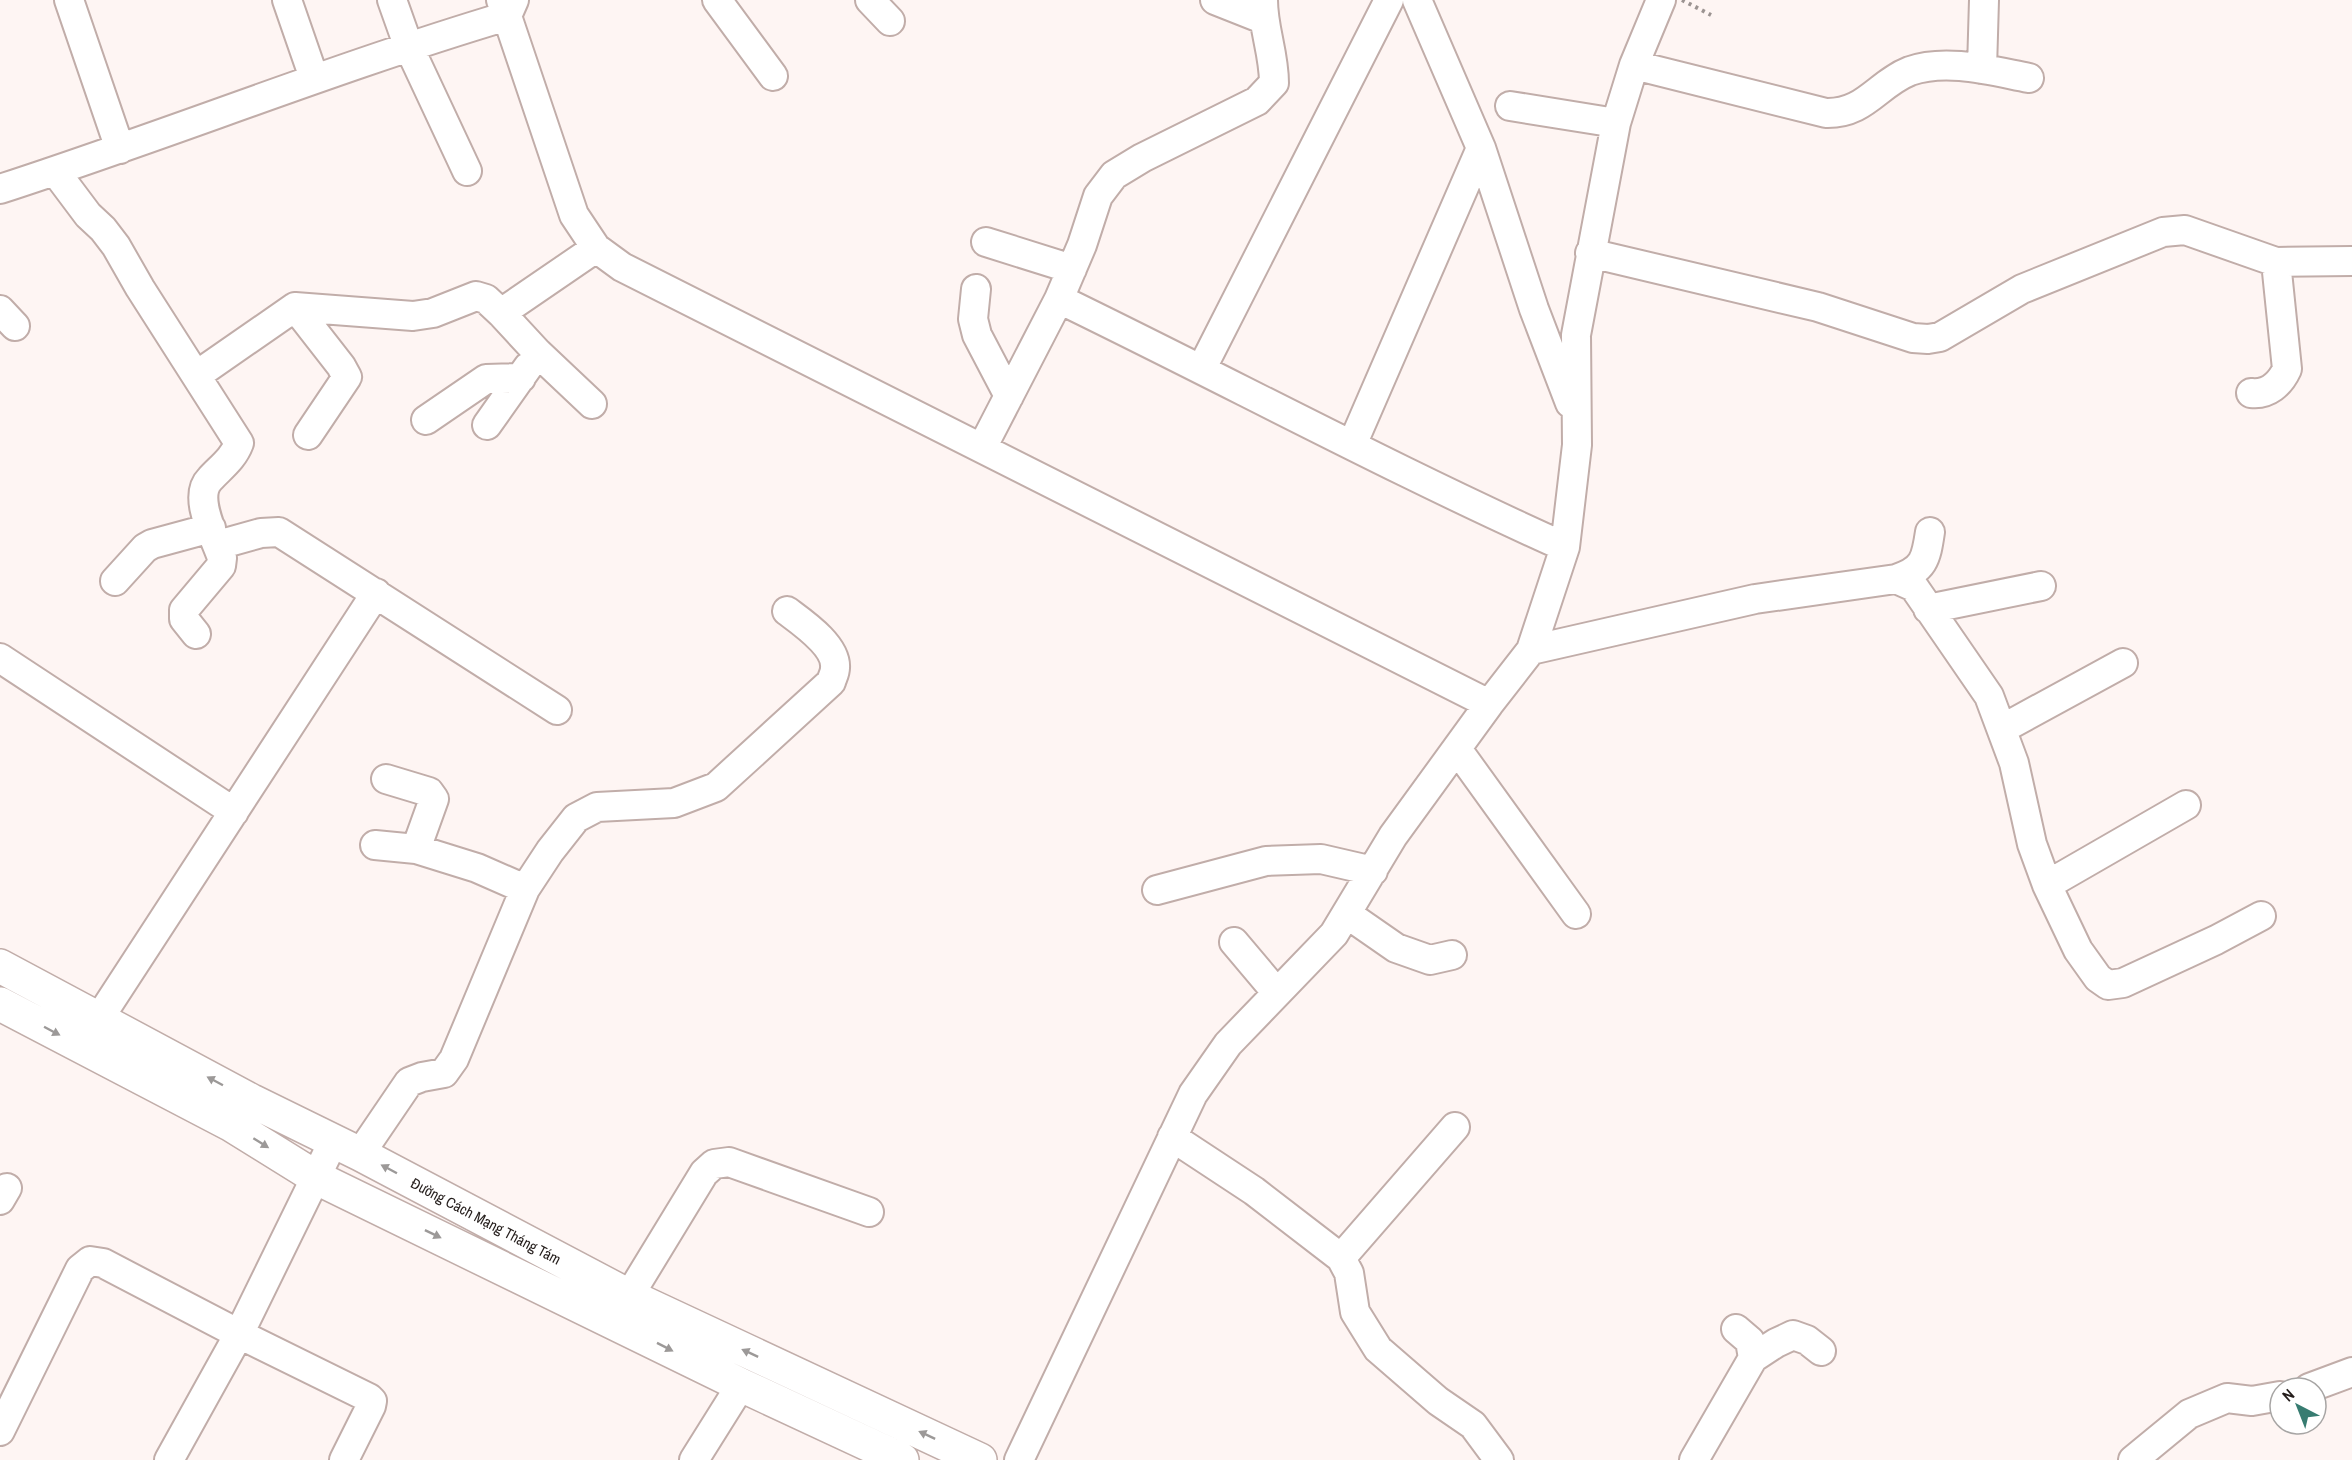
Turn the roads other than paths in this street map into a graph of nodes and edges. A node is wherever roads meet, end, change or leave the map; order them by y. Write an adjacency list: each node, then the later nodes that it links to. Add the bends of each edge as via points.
1 (69, 0): 23 (street)
2 (287, 0): 18 (street)
3 (392, 0): 14 (street)
4 (717, 0): 17 (street)
5 (870, 0): 13 (street)
6 (1215, 0): 12 (street)
7 (1389, 0): 38 (street)
8 (1417, 0): 22 (street)
9 (1661, 0): 15 (street)
10 (1984, 0): 16 (street)
11 (507, 5): 14 (street); 28 (street, via 574,215)
12 (1263, 9): 32 (street, via 1274,60 1274,83 1257,101 1114,175 1098,196)
13 (890, 21)
14 (408, 45): 18 (street); 25 (street)
15 (1634, 65): 16 (street, via 1826,113 1854,109 1911,71 1939,65); 21 (street)
16 (1982, 69): 19 (street)
17 (773, 76)
18 (314, 78): 23 (street)
19 (2029, 78)
20 (1510, 106): 21 (street)
21 (1616, 123): 29 (street)
22 (1481, 148): 44 (street, via 1534,309); 48 (street)
23 (120, 149): 24 (street)
24 (55, 171): 26 (street); 39 (street, via 116,246)
25 (467, 171)
26 (0, 189)
27 (986, 242): 32 (street)
28 (596, 248): 36 (street); 49 (street, via 622,267)
29 (1590, 253): 31 (street, via 1818,307 1913,338 1928,339 1940,337 2022,289 2163,232 2185,230); 44 (street, via 1576,335)
30 (2352, 261): 31 (street)
31 (2276, 262): 41 (street, via 2287,369 2273,387 2261,394)
32 (1072, 269): 34 (street)
33 (976, 289): 42 (street, via 973,319 977,335)
34 (1059, 299): 38 (street); 42 (street)
35 (295, 307): 36 (street, via 413,316 433,313 476,296 486,299); 39 (street); 47 (street, via 347,377)
36 (501, 313): 37 (street)
37 (538, 353): 40 (street); 43 (street)
38 (1202, 368): 48 (street)
39 (197, 375): 51 (street, via 239,443 235,455 207,481 202,493)
40 (520, 378): 45 (street, via 486,379); 46 (street)
41 (2251, 393)
42 (1009, 396): 49 (street)
43 (592, 404)
44 (1577, 419): 52 (street)
45 (426, 420)
46 (487, 426)
47 (308, 435)
48 (1352, 445): 52 (street)
49 (982, 448): 63 (street)
50 (1930, 532): 53 (street, via 1920,567)
51 (214, 537): 54 (street, via 152,544); 56 (street, via 279,532); 59 (street, via 221,566 184,610 184,619)
52 (1565, 547): 60 (street)
53 (1896, 579): 57 (street, via 1914,587); 60 (street, via 1755,599)
54 (115, 581)
55 (2041, 586): 57 (street)
56 (376, 593): 64 (street); 69 (street)
57 (1928, 609): 65 (street, via 1989,696)
58 (787, 611): 74 (street, via 815,632 832,654 836,668 831,682 716,787 674,803 597,807 576,818)
59 (195, 634)
60 (1531, 650): 63 (street)
61 (0, 658): 69 (street)
62 (2123, 663): 65 (street)
63 (1489, 704): 66 (street)
64 (557, 710)
65 (2002, 729): 73 (street, via 2014,762 2032,844)
66 (1457, 749): 72 (street, via 1393,836); 77 (street)
67 (386, 779): 71 (street, via 429,792 434,799)
68 (2186, 805): 73 (street)
69 (234, 812): 84 (street)
70 (375, 845): 71 (street)
71 (416, 849): 74 (street, via 477,868)
72 (1373, 871): 75 (street, via 1321,859 1266,861); 76 (street)
73 (2047, 885): 78 (street, via 2078,950 2098,978 2108,985 2122,983)
74 (525, 889): 88 (street, via 454,1059 444,1073 409,1082)
75 (1157, 890)
76 (1347, 914): 80 (street, via 1396,948 1430,960); 82 (street, via 1334,934)
77 (1576, 914)
78 (2261, 916)
79 (1234, 942): 82 (street)
80 (1452, 955)
81 (0, 966): 84 (main road, Đường Cách Mạng Tháng Tám)
82 (1277, 993): 87 (street, via 1228,1044 1193,1094)
83 (0, 1004): 85 (main road, Đường Cách Mạng Tháng Tám, one-way to 85)
84 (99, 1019): 85 (street); 88 (main road, Đường Cách Mạng Tháng Tám, one-way to 84)
85 (81, 1046): 89 (main road, Đường Cách Mạng Tháng Tám, one-way to 89, via 230,1124)
86 (1455, 1126): 91 (street)
87 (1172, 1137): 91 (street, via 1254,1191); 107 (street)
88 (347, 1148): 89 (street); 92 (main road, Đường Cách Mạng Tháng Tám, one-way to 88)
89 (317, 1178): 92 (main road, Đường Cách Mạng Tháng Tám, one-way to 92); 94 (street)
90 (868, 1212): 92 (street, via 729,1162 714,1164 692,1191)
91 (1341, 1258): 108 (street, via 1349,1272 1355,1312 1378,1349 1438,1401 1473,1425)
92 (624, 1310): 99 (main road, Đường Cách Mạng Tháng Tám, one-way to 99); 106 (main road, Đường Cách Mạng Tháng Tám, one-way to 92)
93 (1736, 1329): 96 (street, via 1750,1341)
94 (238, 1334): 101 (street, via 104,1263 90,1261 80,1269); 102 (street); 103 (street, via 372,1401)
95 (1821, 1351): 96 (street, via 1793,1335)
96 (1753, 1358): 109 (street)
97 (2352, 1372): 98 (street)
98 (2328, 1381)
99 (741, 1385): 104 (street); 105 (main road, Đường Cách Mạng Tháng Tám)
100 (2268, 1398): 110 (street, via 2227,1398 2189,1414)
101 (0, 1431)
102 (169, 1460)
103 (344, 1460)
104 (694, 1460)
105 (902, 1460)
106 (980, 1460)
107 (1019, 1460)
108 (1499, 1460)
109 (1694, 1460)
110 (2133, 1460)

